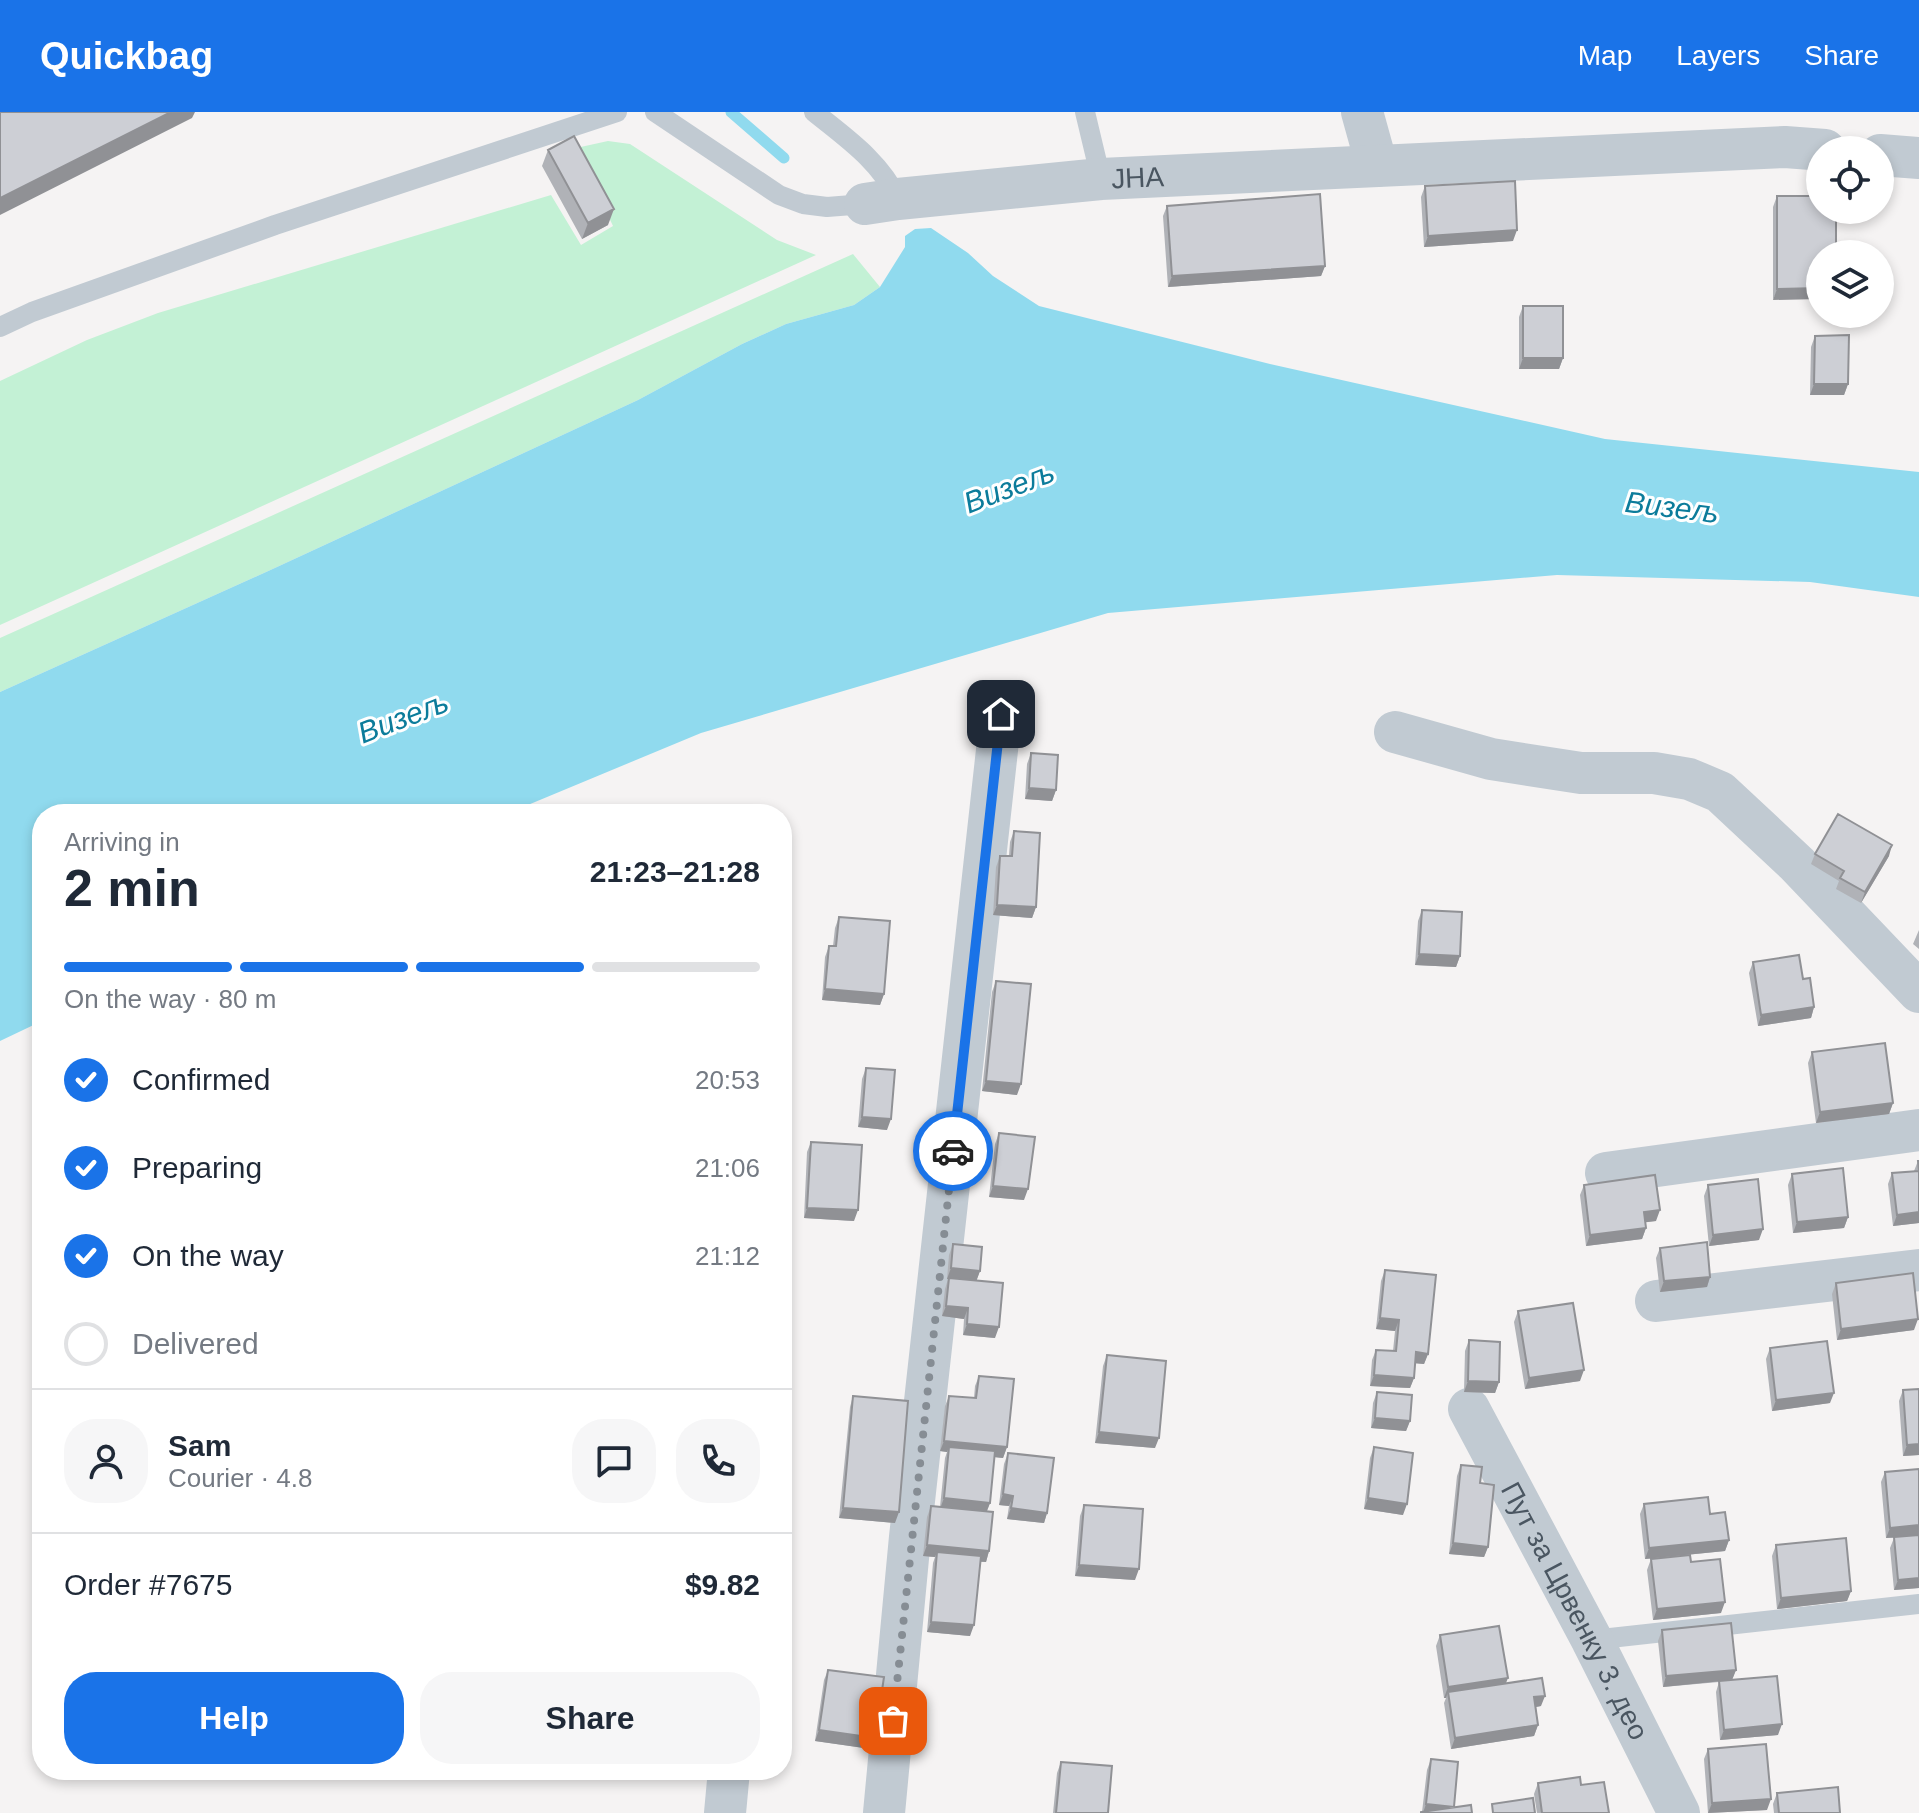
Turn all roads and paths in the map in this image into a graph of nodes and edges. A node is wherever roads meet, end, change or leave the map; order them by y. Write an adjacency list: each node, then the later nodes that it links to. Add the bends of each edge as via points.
1 (617, 112): 12 (lane, via 275,225)
2 (655, 112): 11 (lane, ЈНА, via 779,195 827,207)
3 (814, 112): 11 (lane, via 888,179)
4 (1085, 112): 10 (lane)
5 (1362, 112): 9 (street)
6 (1806, 149): 9 (street, ЈНА)
7 (1894, 156): 8 (street)
8 (1919, 158)
9 (1377, 166): 10 (street, ЈНА)
10 (1101, 179): 11 (street, ЈНА)
11 (881, 202)
12 (0, 327)
13 (1001, 714): 25 (street)
14 (1395, 732): 15 (street, via 1491,759 1581,773 1654,773 1720,792)
15 (1919, 992)
16 (1919, 1130): 17 (street)
17 (1606, 1173)
18 (1919, 1270): 19 (street)
19 (1656, 1301)
20 (1469, 1409): 22 (street, Пут за Црвенку 3. део)
21 (1919, 1604): 22 (lane)
22 (1592, 1640): 26 (street, Пут за Црвенку 3. део)
23 (728, 1780): 24 (street)
24 (725, 1813)
25 (884, 1813)
26 (1679, 1813)

